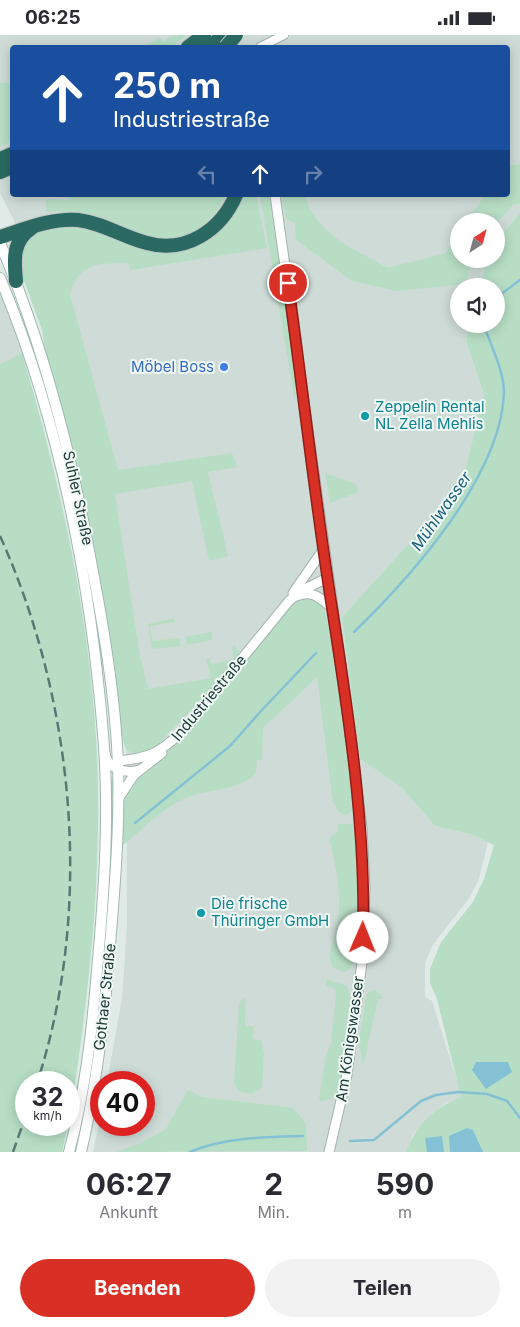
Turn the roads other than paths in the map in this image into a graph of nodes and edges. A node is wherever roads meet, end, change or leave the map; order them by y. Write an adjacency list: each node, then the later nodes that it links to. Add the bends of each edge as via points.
1 (204, 35): 4 (highway)
2 (284, 35): 6 (street)
3 (230, 40): 5 (highway)
4 (191, 45)
5 (215, 45)
6 (264, 45)
7 (235, 197): 9 (highway, via 213,229 178,245 147,243 108,227 77,220)
8 (274, 197): 14 (street)
9 (35, 226): 10 (highway); 13 (highway, via 24,235 15,250)
10 (0, 237)
11 (0, 243): 13 (main road, Suhler Straße)
12 (0, 278): 20 (main road, Suhler Straße, via 32,363 62,472 87,603)
13 (16, 281): 21 (main road, Suhler Straße, via 50,381 75,475 108,659)
14 (323, 550): 15 (street); 16 (street, Industriestraße)
15 (327, 578): 16 (street, via 313,574); 17 (street, Industriestraße, via 300,591); 18 (street)
16 (303, 579): 17 (street, Industriestraße)
17 (283, 607): 18 (street, Industriestraße, via 294,597 306,593 317,596); 19 (street, Industriestraße, via 183,731)
18 (332, 608): 27 (street, Am Königswasser, via 362,829 364,888 363,955 350,1057)
19 (166, 747): 21 (street, Industriestraße, via 144,758); 22 (street)
20 (104, 750): 21 (street, via 105,757); 23 (main road, Suhler Straße)
21 (116, 765): 22 (street, via 131,772); 23 (main road); 24 (main road, Suhler Straße)
22 (142, 770): 24 (street, via 129,781)
23 (105, 776): 25 (main road, Gothaer Straße, via 104,882 90,1038)
24 (118, 799): 26 (main road, Gothaer Straße, via 116,870 101,1038)
25 (69, 1152)
26 (80, 1152)
27 (329, 1152)

